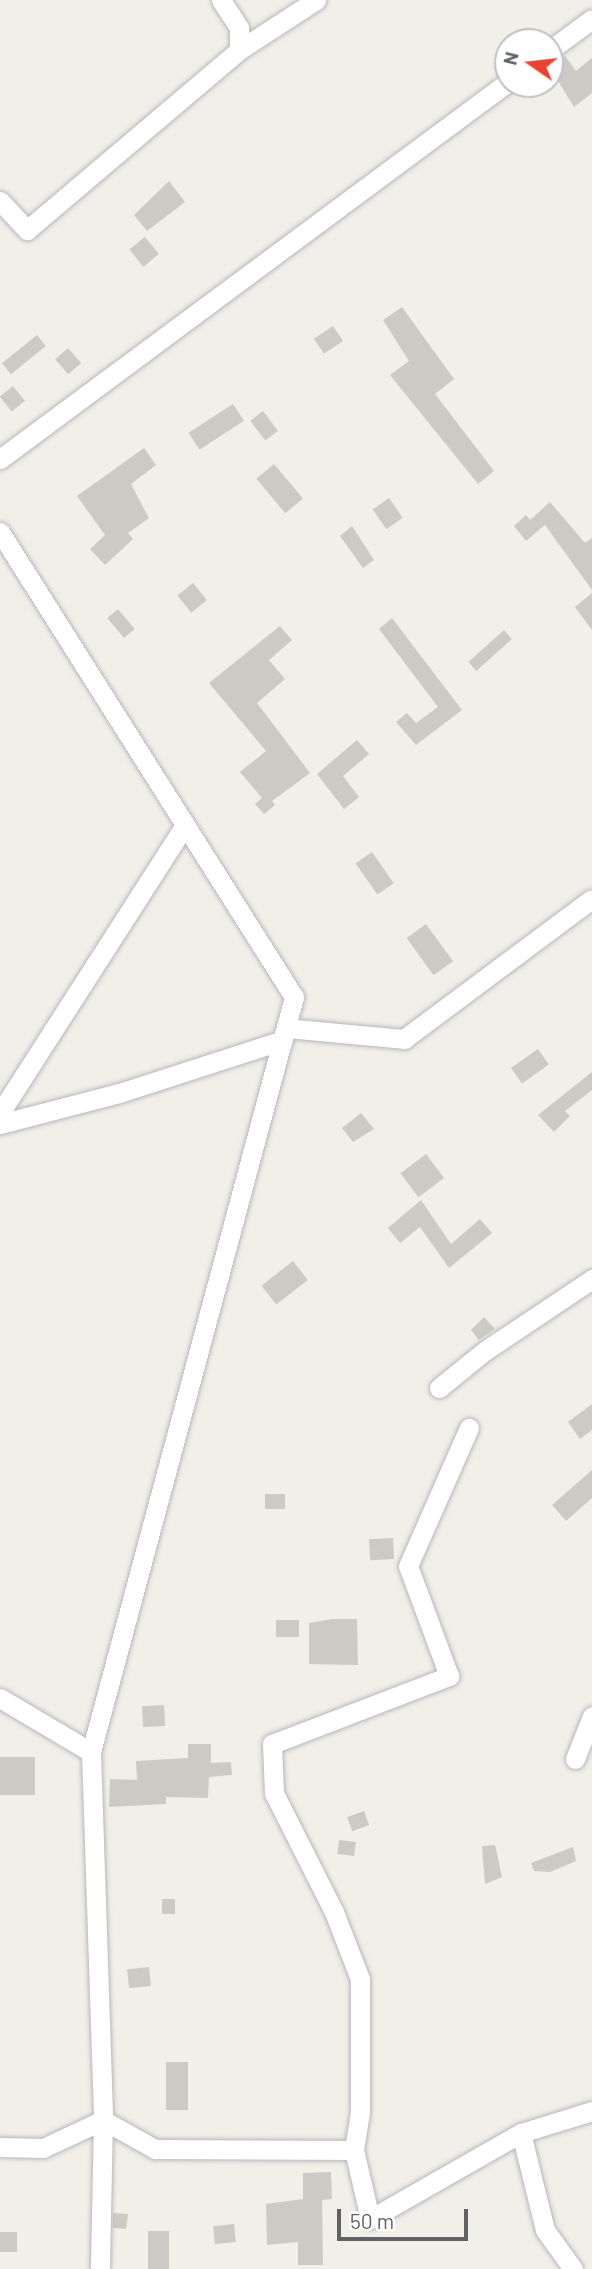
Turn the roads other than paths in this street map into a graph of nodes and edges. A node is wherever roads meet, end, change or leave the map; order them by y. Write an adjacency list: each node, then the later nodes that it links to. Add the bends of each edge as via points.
1 (221, 0): 5 (street, via 239,27)
2 (316, 0): 5 (street)
3 (592, 19): 4 (street)
4 (564, 40)
5 (239, 50): 7 (street, via 27,230)
6 (494, 92): 8 (street)
7 (0, 201)
8 (0, 459)
9 (0, 532): 10 (street)
10 (184, 826): 12 (street, via 294,997); 13 (street)
11 (592, 899): 12 (street, via 404,1039)
12 (285, 1034): 14 (street, via 119,1093); 20 (street)
13 (0, 1113)
14 (0, 1124)
15 (592, 1279): 16 (street, via 486,1350)
16 (439, 1388)
17 (469, 1428): 26 (street, via 408,1566 449,1676 272,1744 274,1793 334,1912 360,1979 360,2112)
18 (0, 1698): 20 (street)
19 (592, 1716): 21 (street)
20 (91, 1752): 23 (street)
21 (575, 1759)
22 (592, 2111): 24 (street)
23 (103, 2120): 25 (street, via 43,2148); 26 (street, via 155,2149); 27 (street)
24 (521, 2133): 26 (street, via 370,2219); 28 (street, via 545,2230)
25 (0, 2147)
26 (354, 2150)
27 (100, 2269)
28 (573, 2269)

